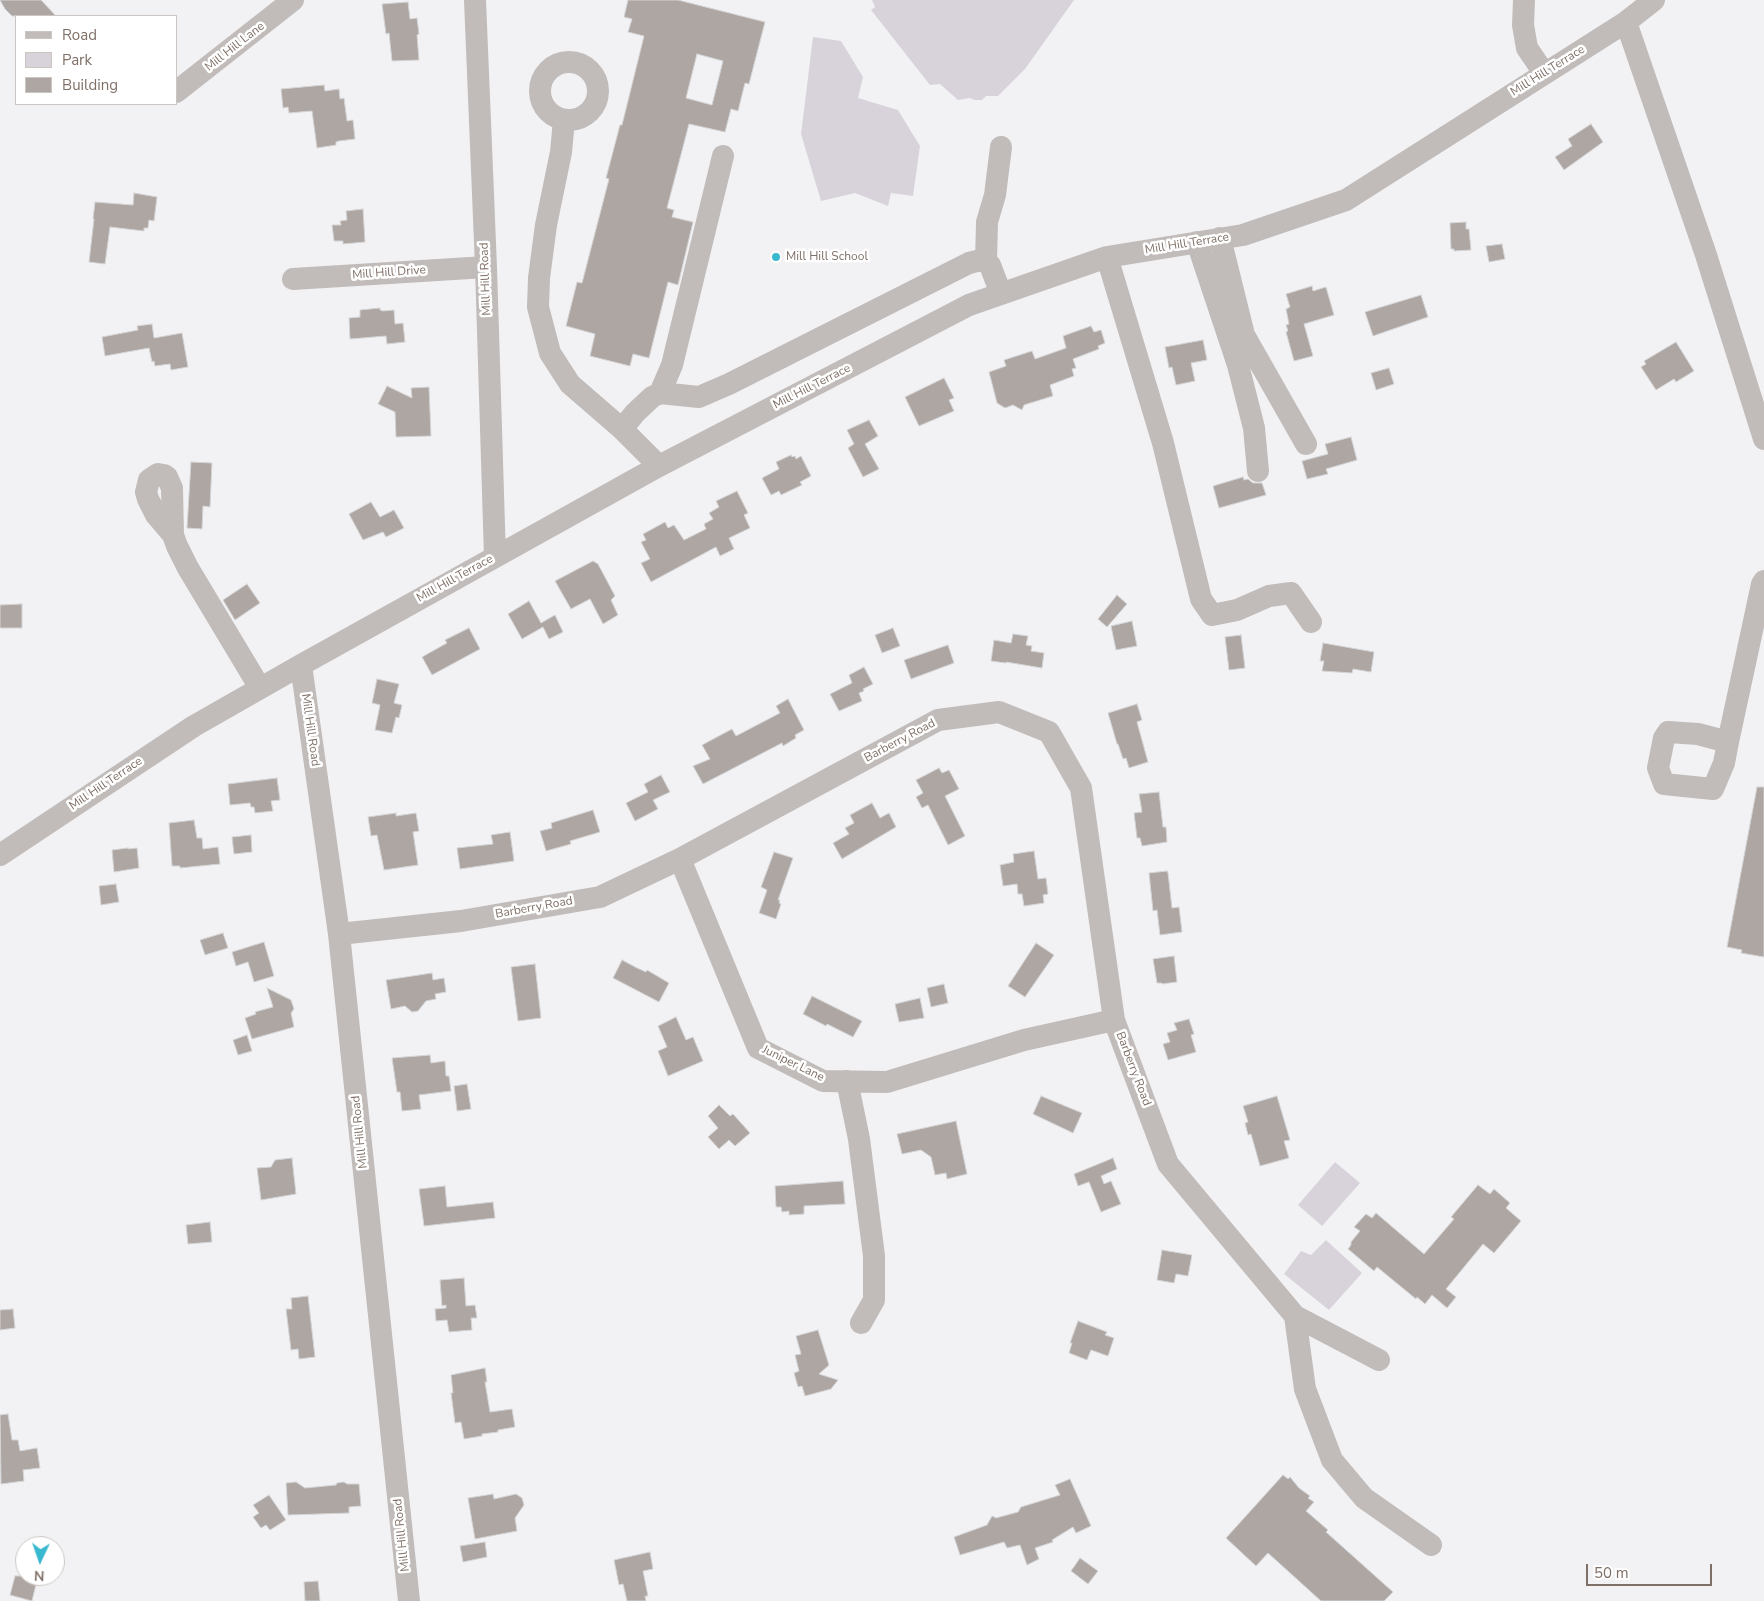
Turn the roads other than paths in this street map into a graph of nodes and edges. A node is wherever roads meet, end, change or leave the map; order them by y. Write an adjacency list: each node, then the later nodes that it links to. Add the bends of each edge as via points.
1 (293, 0): 7 (street, Mill Hill Lane)
2 (475, 0): 15 (street, Mill Hill Road)
3 (1524, 0): 6 (street, via 1523,25 1527,48)
4 (1654, 0): 5 (street, Mill Hill Terrace)
5 (1626, 22): 6 (street, Mill Hill Terrace); 20 (street, via 1706,255)
6 (1544, 73): 11 (street, Mill Hill Terrace, via 1346,200 1244,235)
7 (178, 90)
8 (564, 120): 19 (street, via 546,225 538,307 550,353 570,384)
9 (1000, 146): 14 (street, via 987,222)
10 (723, 156): 18 (street, via 672,366)
11 (1220, 238): 12 (street, Mill Hill Terrace); 21 (street, via 1244,335)
12 (1197, 242): 13 (street, Mill Hill Terrace); 23 (street, via 1238,365 1254,428)
13 (1107, 257): 17 (street, Mill Hill Terrace); 27 (street, via 1163,443 1202,599 1212,615 1237,610 1269,596 1291,593)
14 (986, 262): 17 (street); 18 (street, via 969,263 699,397)
15 (486, 267): 16 (street, Mill Hill Drive); 25 (street, Mill Hill Road)
16 (293, 279)
17 (1001, 294): 22 (street, Mill Hill Terrace, via 970,305)
18 (660, 393): 19 (street, via 635,413)
19 (622, 429): 22 (street)
20 (1764, 439)
21 (1306, 444)
22 (659, 466): 25 (street, Mill Hill Terrace)
23 (1258, 471)
24 (173, 535): 29 (street, via 188,568)
25 (495, 558): 28 (street, Mill Hill Terrace)
26 (1764, 581): 30 (street)
27 (1311, 622)
28 (301, 665): 29 (street, Mill Hill Terrace); 33 (street, Mill Hill Road)
29 (260, 688): 31 (street, Mill Hill Terrace, via 194,726)
30 (1728, 742)
31 (0, 855)
32 (680, 859): 33 (street, Barberry Road, via 600,897 461,921); 34 (street, Barberry Road, via 938,720 999,712 1049,732 1081,788); 35 (street, Juniper Lane, via 758,1048 823,1081)
33 (339, 934): 40 (street, Mill Hill Road)
34 (1114, 1020): 35 (street, Juniper Lane, via 1024,1040 887,1082); 36 (street, Barberry Road, via 1168,1164)
35 (847, 1082): 37 (street, via 859,1140 874,1256 874,1300)
36 (1295, 1316): 38 (street); 39 (street, via 1305,1390 1332,1460 1364,1498)
37 (861, 1324)
38 (1378, 1360)
39 (1431, 1545)
40 (409, 1601)

